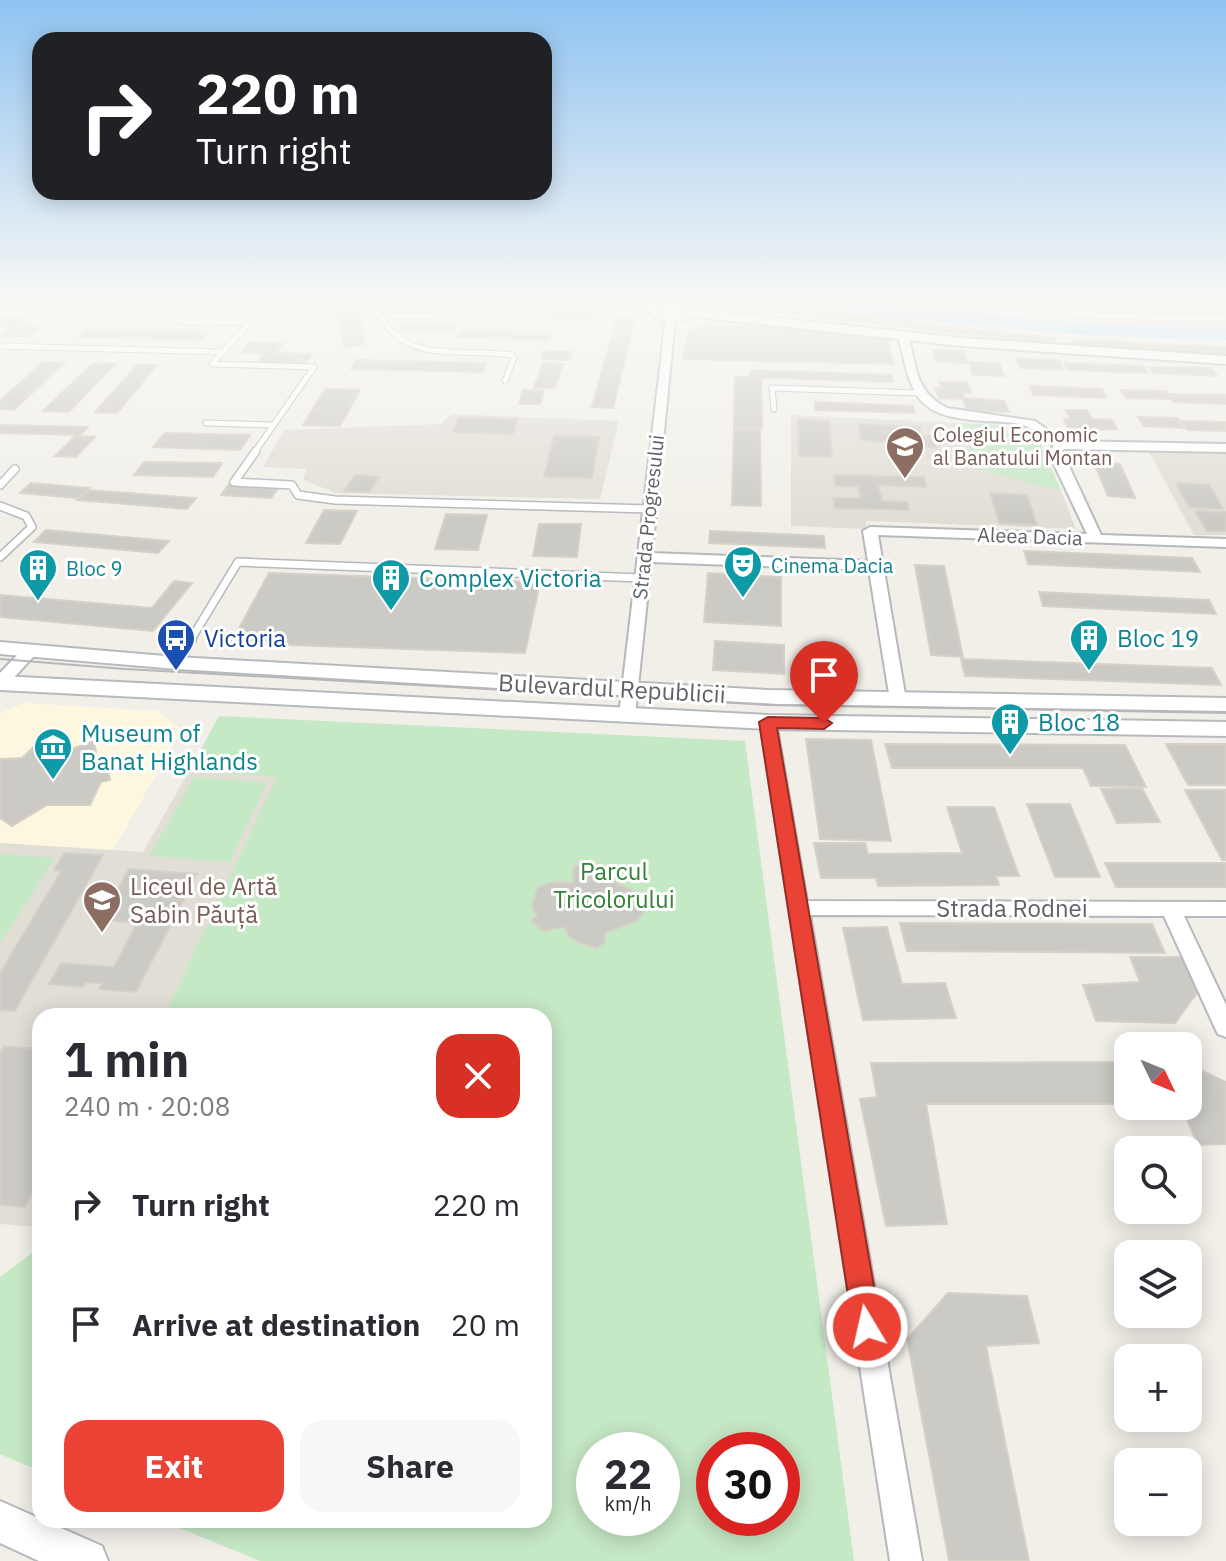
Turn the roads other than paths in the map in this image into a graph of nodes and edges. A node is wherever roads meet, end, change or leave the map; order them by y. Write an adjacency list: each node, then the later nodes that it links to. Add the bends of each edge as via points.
1 (308, 376): 9 (lane)
2 (507, 376): 5 (lane)
3 (660, 376): 15 (street, Strada Progresului)
4 (914, 376): 6 (street)
5 (505, 381)
6 (918, 393): 7 (lane, via 772,388); 10 (street, via 955,413 1033,425)
7 (774, 409)
8 (206, 423): 9 (lane)
9 (273, 425): 15 (lane, via 234,482 292,485 298,495 335,500)
10 (1061, 445): 11 (street); 16 (street, via 1057,458)
11 (1226, 448)
12 (15, 469): 13 (lane)
13 (0, 485)
14 (0, 506): 18 (lane, via 26,516 32,527)
15 (649, 509): 19 (street, Strada Progresului)
16 (1096, 539): 17 (street, Aleea Dacia); 20 (street, Aleea Dacia, via 870,531)
17 (1226, 544)
18 (0, 557)
19 (643, 557): 20 (street); 21 (street, Strada Progresului)
20 (876, 566): 27 (street, Aleea Dacia)
21 (641, 578): 24 (lane, via 238,562); 26 (street, Strada Progresului)
22 (0, 648): 23 (main road, Bulevardul Republicii)
23 (29, 652): 24 (main road, Bulevardul Republicii); 25 (street)
24 (177, 663): 26 (main road, Bulevardul Republicii)
25 (0, 683): 29 (main road, Bulevardul Republicii)
26 (629, 689): 27 (main road, Bulevardul Republicii); 29 (street, Strada Progresului)
27 (898, 700): 28 (main road, Bulevardul Republicii)
28 (1226, 705)
29 (627, 715): 30 (main road, Bulevardul Republicii)
30 (768, 722): 31 (main road, Bulevardul Republicii); 32 (street)
31 (1226, 729)
32 (798, 908): 33 (street, Strada Rodnei); 38 (street)
33 (1170, 908): 34 (street, Strada Rodnei); 35 (street)
34 (1226, 909)
35 (1226, 1028)
36 (0, 1522): 37 (main road)
37 (87, 1561)
38 (906, 1561)

